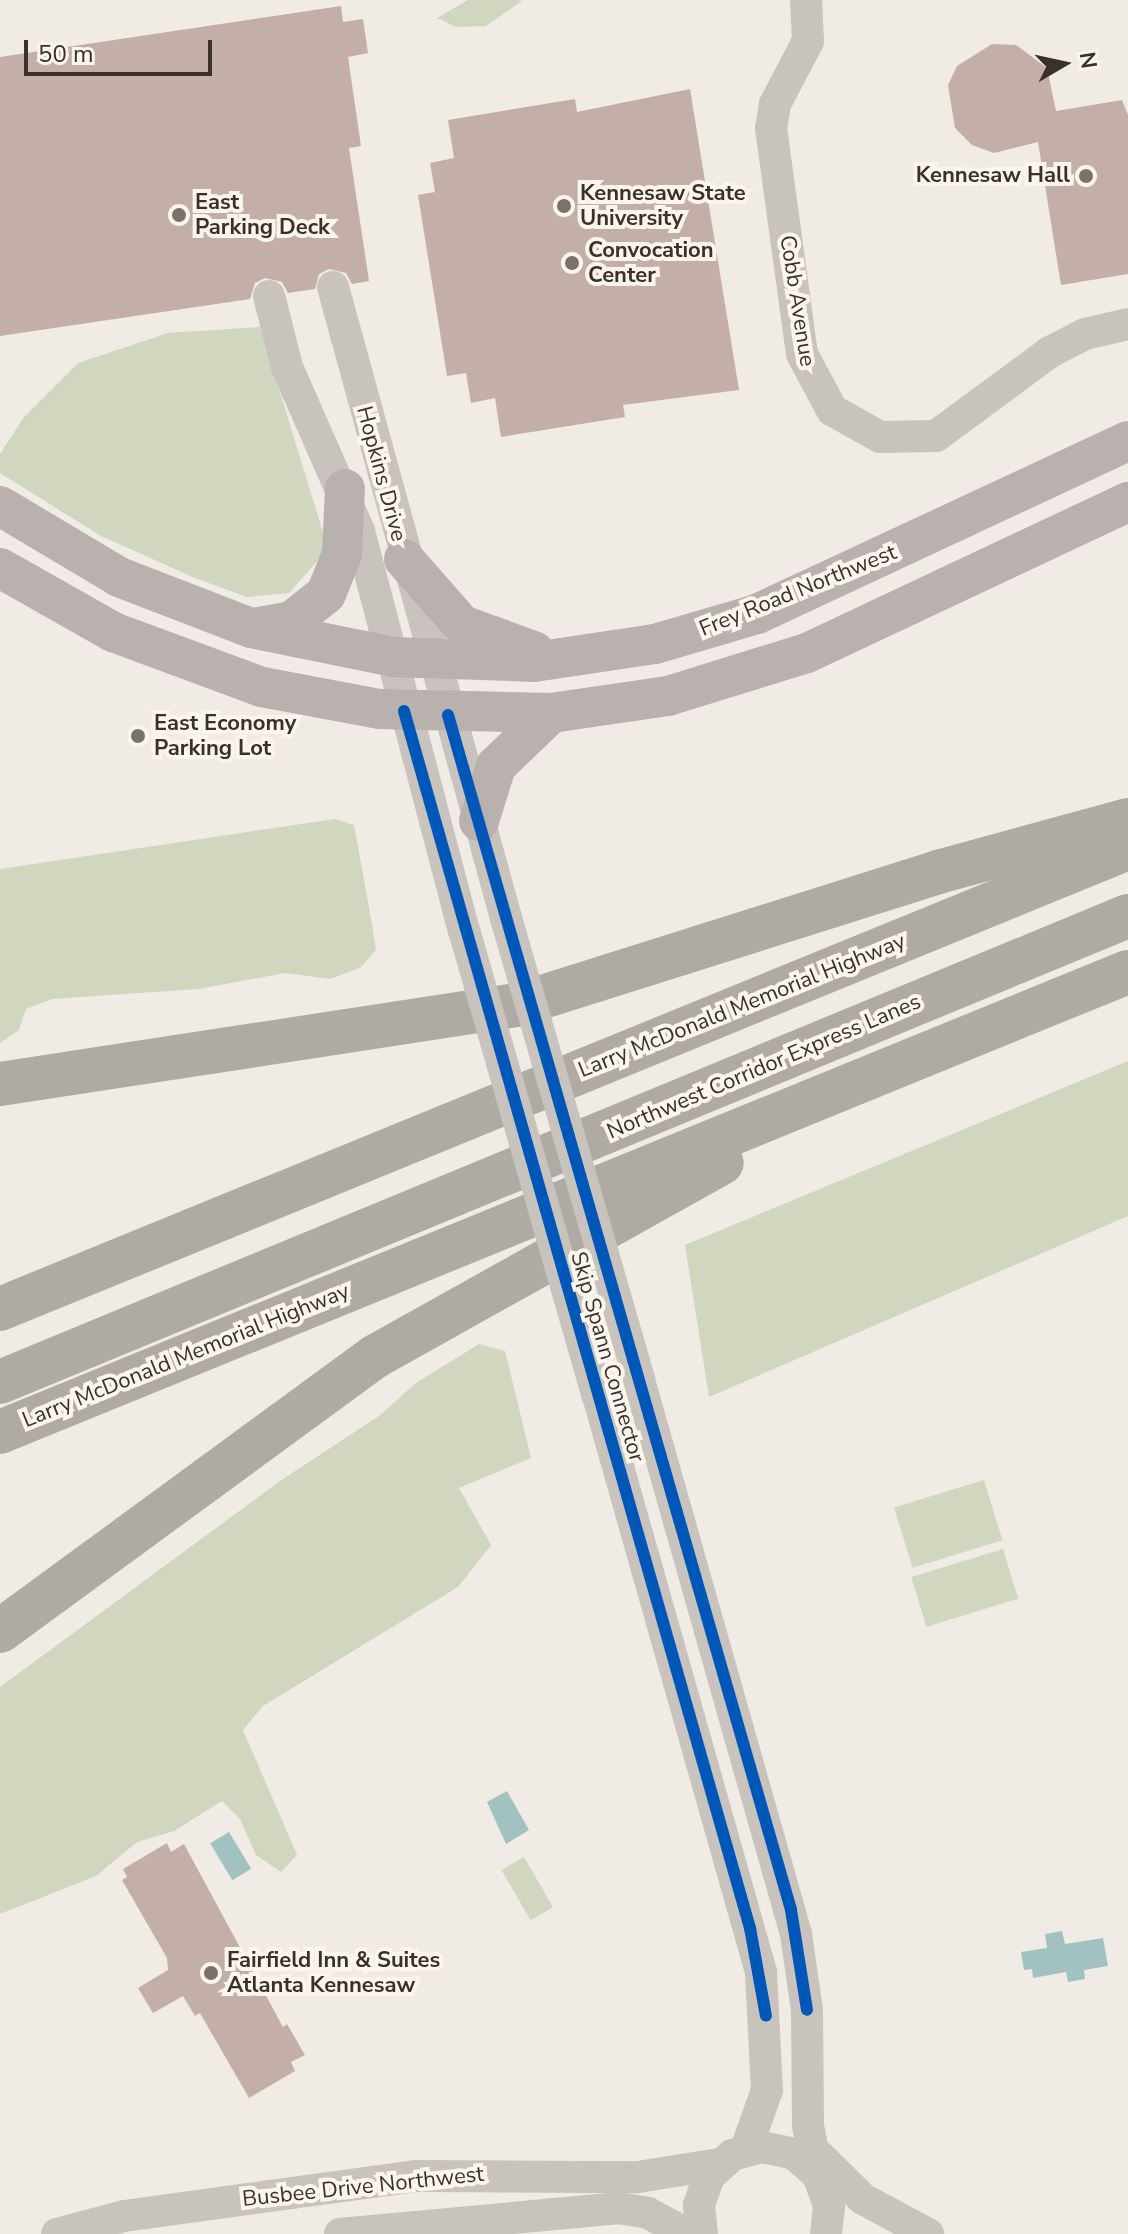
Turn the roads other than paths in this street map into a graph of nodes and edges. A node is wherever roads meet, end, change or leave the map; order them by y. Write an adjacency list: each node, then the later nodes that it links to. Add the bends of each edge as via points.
1 (806, 0): 4 (street, Cobb Avenue, via 804,58 775,104 771,128 802,354 832,410 880,437 936,436 1058,347)
2 (333, 287): 9 (street, Hopkins Drive)
3 (269, 296): 6 (street, Hopkins Drive, via 292,378)
4 (1128, 324)
5 (1128, 441): 13 (main road, Frey Road Northwest, via 757,614 655,644)
6 (345, 489): 11 (main road, via 342,554 326,594 292,621); 12 (street, Hopkins Drive)
7 (1128, 502): 16 (main road, via 807,653 668,696)
8 (0, 506): 11 (main road, Frey Road Northwest, via 119,577)
9 (404, 559): 13 (main road, via 462,625); 14 (street, Hopkins Drive)
10 (0, 568): 15 (main road, via 113,632 190,665 300,697)
11 (251, 628): 12 (main road, Frey Road Northwest)
12 (393, 657): 14 (main road, Frey Road Northwest); 15 (street, Skip Spann Connector)
13 (569, 658): 14 (main road, Frey Road Northwest)
14 (432, 661): 17 (street, Skip Spann Connector)
15 (404, 711): 17 (main road); 29 (street, Skip Spann Connector, bridge, via 750,1928)
16 (551, 713): 17 (main road); 19 (main road, via 496,766)
17 (448, 715): 19 (street, Skip Spann Connector)
18 (1128, 820): 23 (highway, via 938,872 517,1005)
19 (482, 835): 31 (street, Skip Spann Connector, bridge, via 791,1910 807,2010)
20 (1128, 848): 25 (highway, Larry McDonald Memorial Highway)
21 (1128, 916): 26 (highway, Northwest Corridor Express Lanes)
22 (1128, 972): 24 (highway, Larry McDonald Memorial Highway)
23 (0, 1084)
24 (836, 1093): 27 (highway, Larry McDonald Memorial Highway); 28 (highway, via 664,1196 421,1327)
25 (0, 1309)
26 (0, 1382)
27 (0, 1432)
28 (0, 1631)
29 (768, 2063): 30 (street, Skip Spann Connector, via 765,2108); 32 (street, via 743,2116)
30 (733, 2157): 31 (street, Busbee Drive Northwest, via 794,2154); 32 (street, Busbee Drive Northwest); 38 (street, Skip Spann Connector, via 702,2190)
31 (818, 2171): 39 (street, Skip Spann Connector); 40 (street, via 860,2219); 41 (street)
32 (682, 2172): 34 (street, Busbee Drive Northwest, via 417,2176 124,2216)
33 (601, 2212): 35 (street, Busbee Drive Northwest, via 491,2215); 36 (street); 37 (street, Busbee Drive Northwest, via 634,2209)
34 (57, 2234)
35 (340, 2234)
36 (654, 2234)
37 (687, 2234)
38 (702, 2234)
39 (826, 2234)
40 (920, 2234)
41 (928, 2234)

